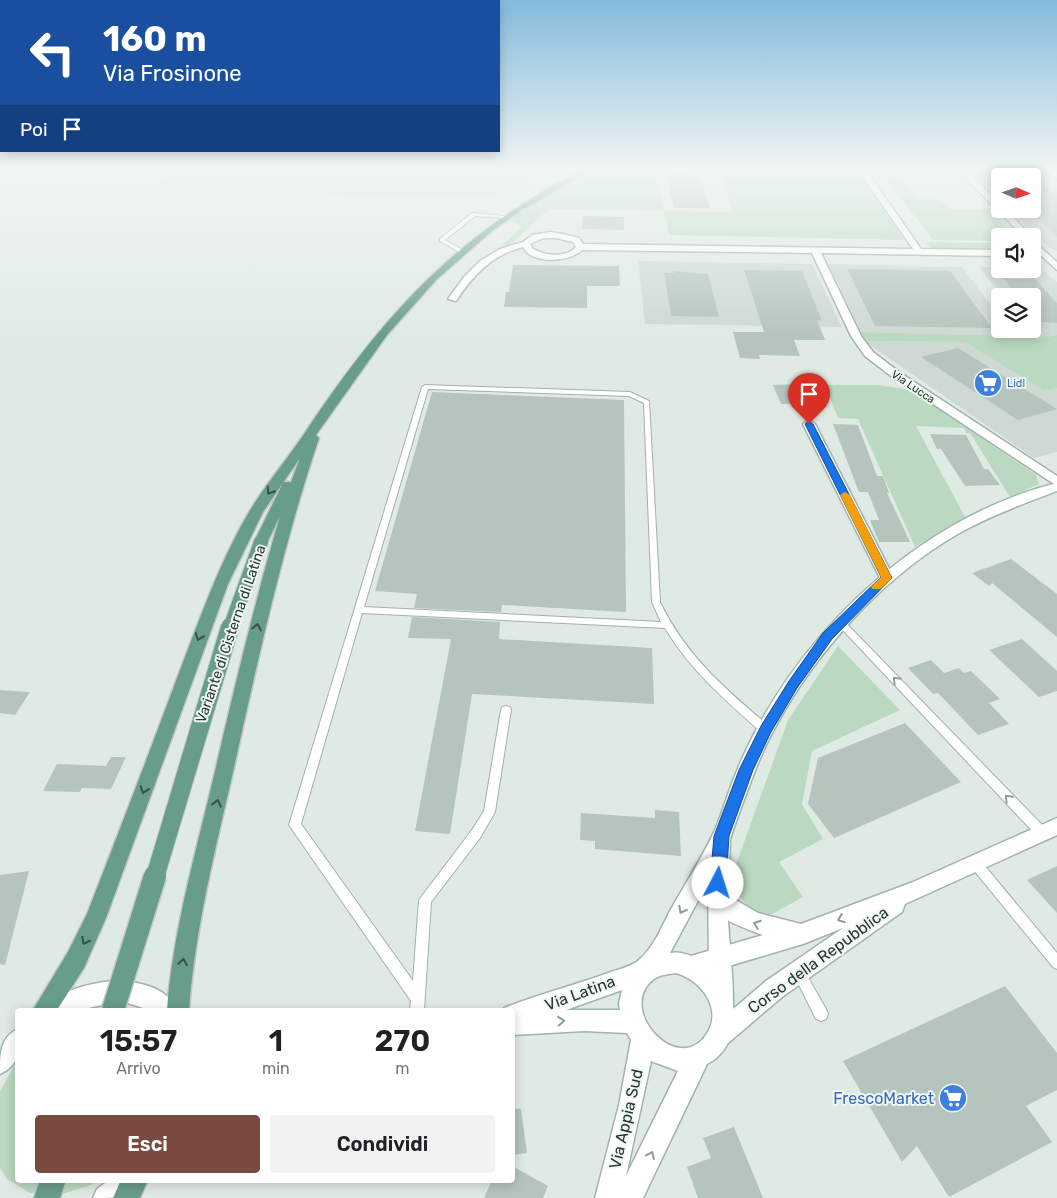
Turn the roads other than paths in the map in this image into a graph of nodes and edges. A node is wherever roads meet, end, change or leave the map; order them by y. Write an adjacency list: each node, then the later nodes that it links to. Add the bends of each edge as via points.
1 (459, 226): 7 (lane, via 442,240)
2 (493, 226): 7 (main road, Variante di Cisterna di Latina)
3 (901, 226): 9 (street)
4 (526, 244): 5 (street, via 535,237 552,235 576,240); 5 (street, via 529,251 544,256 564,256); 14 (street, via 508,248 485,260 463,281)
5 (580, 247): 6 (street)
6 (816, 250): 9 (street); 17 (street, Via Lucca, via 856,336 869,354)
7 (461, 251): 15 (main road, Variante di Cisterna di Latina, via 379,338)
8 (1041, 251): 11 (street)
9 (919, 252): 10 (street)
10 (991, 253)
11 (1044, 254): 12 (street); 13 (street)
12 (1057, 254)
13 (1057, 267)
14 (453, 299)
15 (318, 422): 38 (main road, one-way to 38, via 256,512 221,584 99,911 76,960); 40 (main road, Variante di Cisterna di Latina, bridge, via 262,542 217,666 147,907); 42 (main road, one-way to 15, via 191,913 265,593)
16 (809, 424): 19 (street)
17 (1057, 482)
18 (1057, 487): 19 (street, via 979,518)
19 (887, 578): 21 (street)
20 (359, 610): 22 (lane); 22 (lane, via 425,387 630,394 647,402 656,602); 36 (lane, via 296,825)
21 (840, 622): 24 (street, via 807,664); 25 (lane, one-way to 21)
22 (665, 625): 24 (lane, via 712,684)
23 (506, 710): 36 (lane, via 489,812 425,900)
24 (766, 730): 26 (street, via 746,770)
25 (1050, 829): 27 (street, Corso della Repubblica)
26 (722, 836): 29 (street); 34 (street, one-way to 34)
27 (976, 864): 28 (street, Corso della Repubblica); 32 (lane)
28 (919, 889): 30 (street, Corso della Repubblica, one-way to 30); 35 (street, Corso della Repubblica)
29 (717, 899): 30 (street, one-way to 29, via 758,925); 31 (street)
30 (803, 934): 31 (street, Corso della Repubblica)
31 (722, 958): 33 (street, Corso della Repubblica); 37 (street)
32 (1057, 964)
33 (692, 966): 34 (street, via 676,962 661,963); 37 (street, via 710,982)
34 (647, 969): 44 (street, Via Latina); 46 (street, via 631,992 629,1006)
35 (798, 971): 43 (lane); 47 (street, Corso della Repubblica)
36 (417, 1004)
37 (722, 1004): 47 (street)
38 (45, 1008)
39 (61, 1008): 41 (street, via 90,995 117,991 141,994)
40 (114, 1008)
41 (164, 1008)
42 (178, 1008)
43 (821, 1014)
44 (515, 1015)
45 (515, 1024): 46 (street, Via Latina, one-way to 46, via 584,1020)
46 (638, 1032): 49 (street, via 655,1051 669,1057 684,1059); 57 (street, Via Appia Sud, via 631,1105)
47 (720, 1035): 49 (street, via 712,1048)
48 (15, 1044): 50 (street)
49 (698, 1056): 58 (street, Via Appia Sud, one-way to 49)
50 (0, 1062)
51 (52, 1183): 54 (main road)
52 (126, 1183): 55 (street)
53 (134, 1183): 56 (main road)
54 (46, 1198)
55 (106, 1198)
56 (126, 1198)
57 (608, 1198)
58 (629, 1198)

